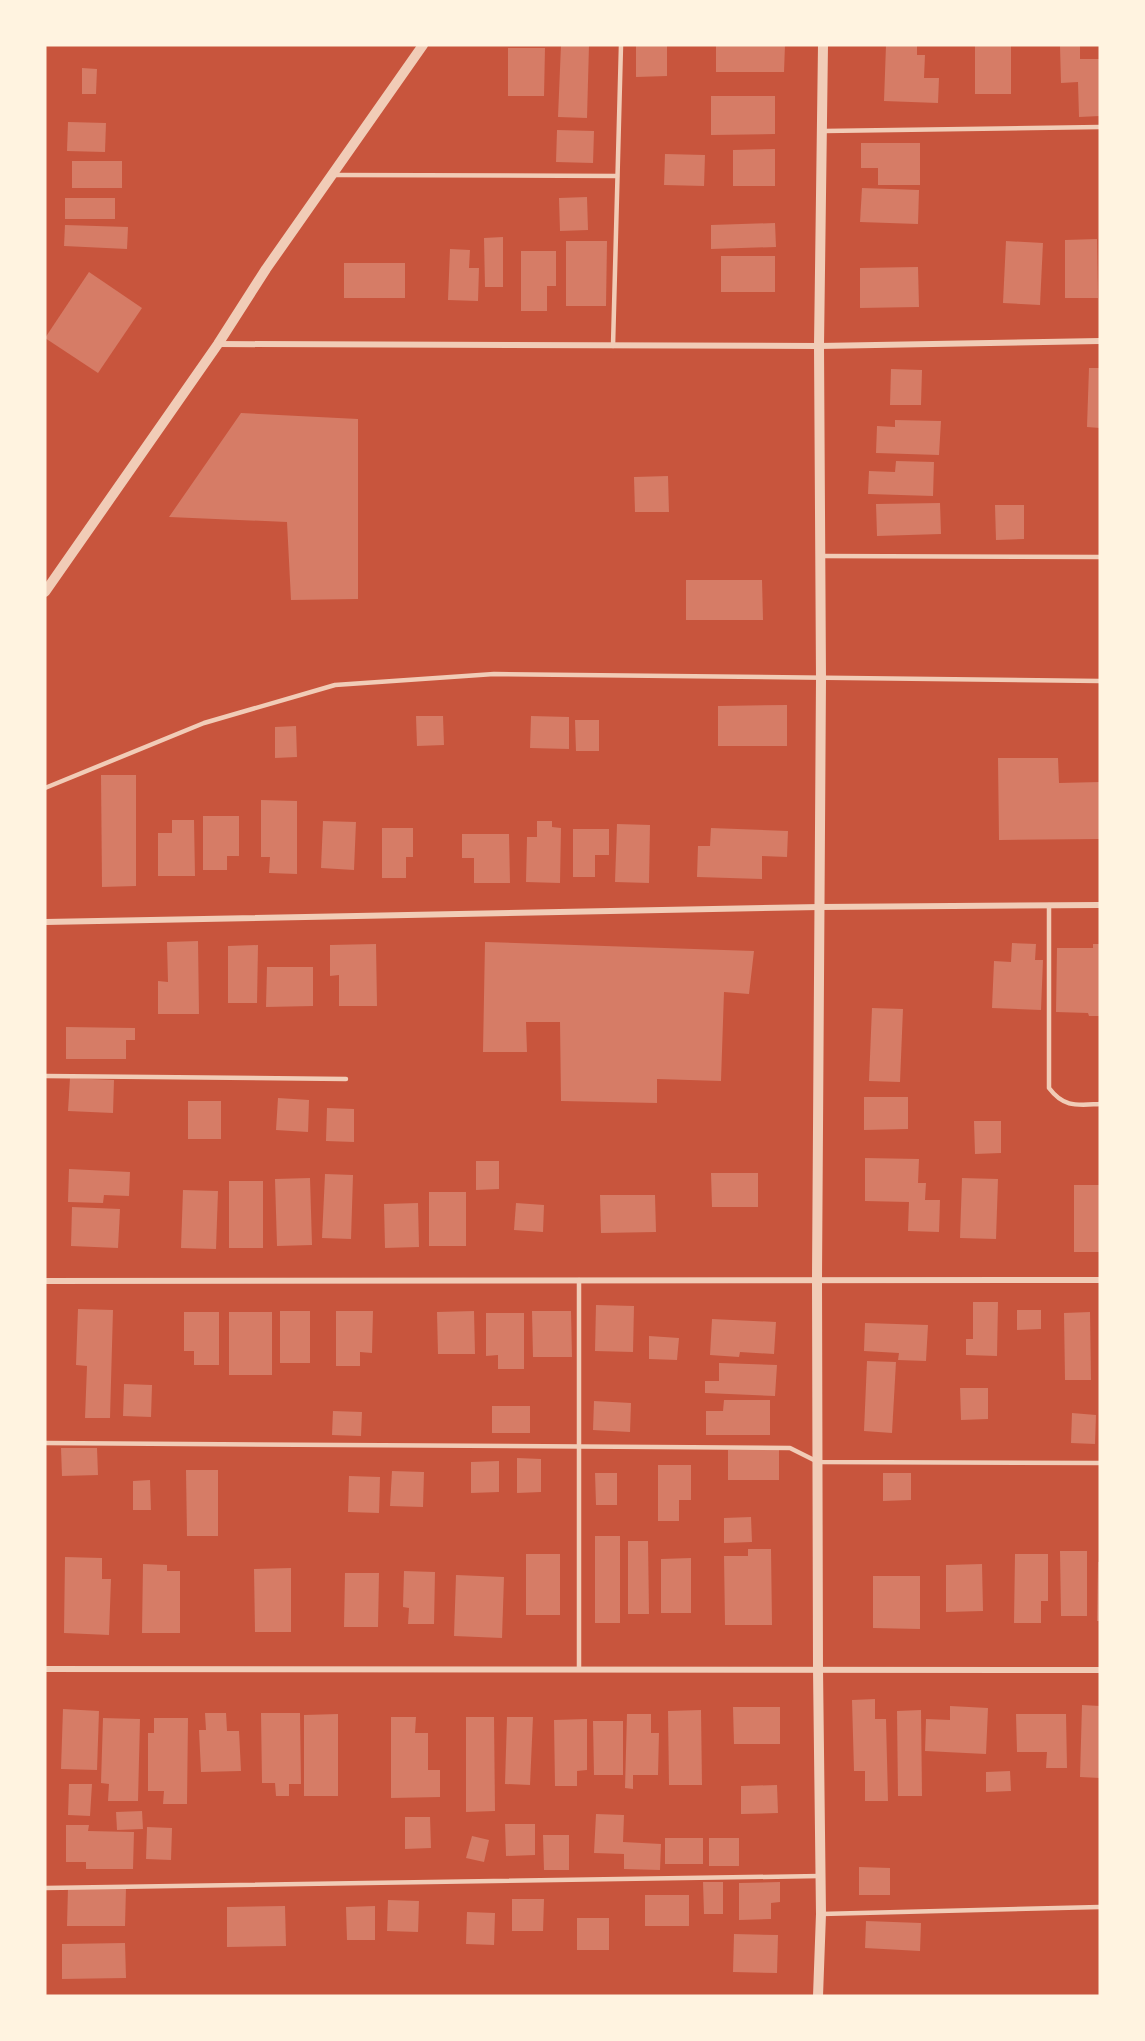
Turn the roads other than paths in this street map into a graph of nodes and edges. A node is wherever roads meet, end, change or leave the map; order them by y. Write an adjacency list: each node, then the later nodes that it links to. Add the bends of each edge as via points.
1 (423, 45): 6 (street)
2 (621, 45): 7 (lane)
3 (823, 45): 5 (street)
4 (1100, 127): 5 (lane)
5 (822, 131): 11 (street)
6 (331, 175): 7 (lane); 9 (street)
7 (617, 177): 10 (lane)
8 (1100, 341): 11 (street)
9 (219, 344): 10 (street); 14 (street)
10 (613, 346): 11 (street)
11 (819, 346): 12 (street)
12 (819, 556): 13 (lane); 15 (street)
13 (1100, 557)
14 (45, 592)
15 (821, 678): 16 (lane); 17 (lane, via 494,674 335,685 204,723); 20 (street)
16 (1100, 681)
17 (45, 788)
18 (1049, 905): 19 (street); 20 (street); 24 (lane, via 1049,1088 1057,1098 1072,1105)
19 (1100, 905)
20 (820, 907): 21 (street); 25 (street)
21 (45, 922)
22 (45, 1076): 23 (lane)
23 (346, 1079)
24 (1100, 1104)
25 (818, 1279): 26 (street); 27 (street); 31 (street)
26 (579, 1280): 28 (street); 30 (lane)
27 (1100, 1280)
28 (45, 1281)
29 (45, 1443): 30 (lane)
30 (578, 1447): 31 (lane, via 790,1448); 34 (lane)
31 (818, 1462): 32 (lane); 35 (street)
32 (1100, 1463)
33 (45, 1668): 34 (street)
34 (579, 1669): 35 (street)
35 (818, 1670): 36 (street); 37 (street)
36 (1100, 1670)
37 (820, 1876): 38 (lane); 40 (street)
38 (45, 1888)
39 (1100, 1907): 40 (lane)
40 (821, 1914): 41 (street)
41 (818, 1996)

